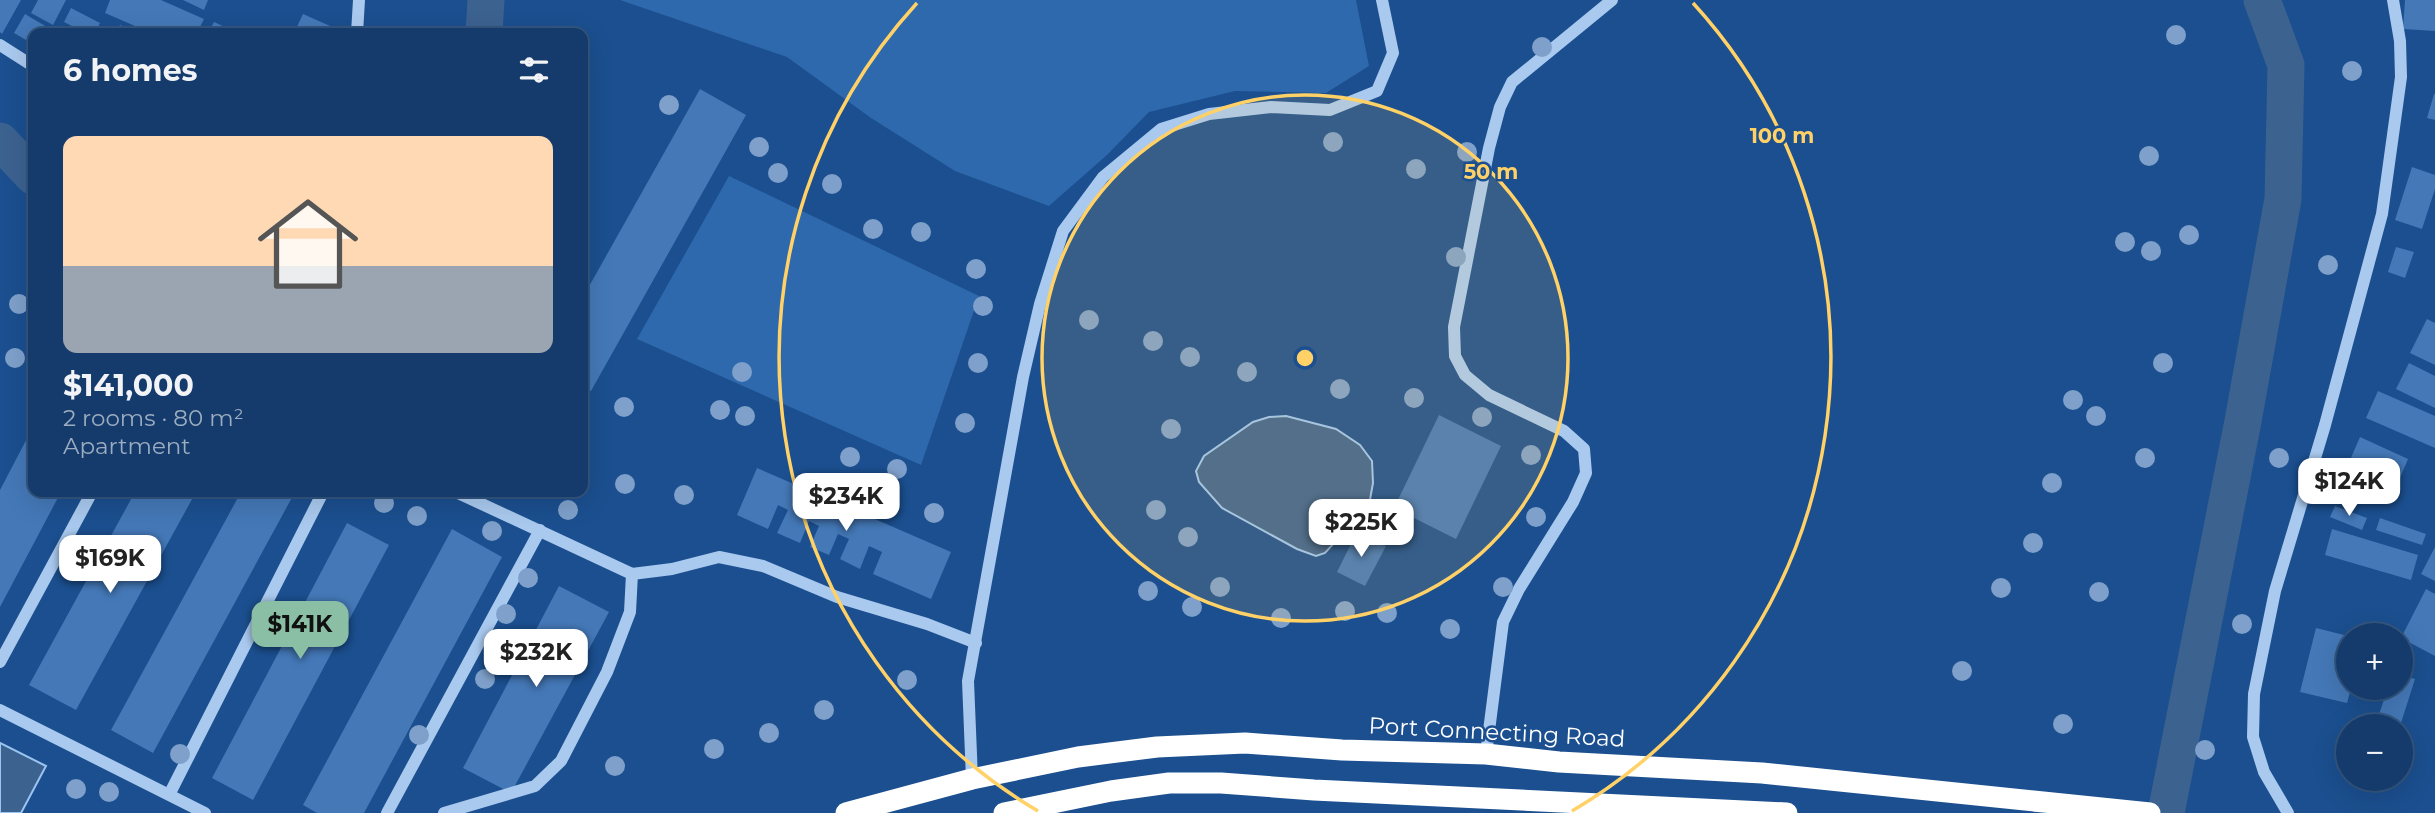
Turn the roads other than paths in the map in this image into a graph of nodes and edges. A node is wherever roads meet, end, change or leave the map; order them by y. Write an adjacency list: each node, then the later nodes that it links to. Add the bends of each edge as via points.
1 (359, 0): 5 (street)
2 (1382, 0): 13 (street, via 1393,53 1377,91 1331,110 1271,107 1209,114 1161,129 1103,177 1063,231 1023,377)
3 (1612, 0): 16 (street, via 1512,82 1489,148 1454,327 1455,356 1465,375 1489,395 1564,431 1584,449 1586,473 1503,622)
4 (2393, 0): 27 (street, via 2401,77 2382,214 2275,591 2254,694 2253,737 2264,772)
5 (357, 28)
6 (0, 46): 7 (street)
7 (28, 63)
8 (89, 497): 14 (street)
9 (320, 497): 18 (street)
10 (467, 497): 11 (street)
11 (540, 530): 12 (street); 21 (street)
12 (632, 574): 13 (street, via 719,557 763,566 837,597); 22 (street, via 630,611 607,672 561,761 536,786)
13 (976, 643): 17 (street, via 968,681)
14 (0, 663)
15 (0, 710): 18 (street)
16 (1486, 754): 17 (highway, Port Connecting Road, via 1245,743 1157,747 1078,757); 26 (highway, Port Connecting Road, via 1762,773)
17 (972, 779): 23 (highway, Port Connecting Road)
18 (169, 795): 20 (street)
19 (1031, 810): 24 (highway); 25 (highway, via 1111,791 1169,783 1221,783)
20 (205, 813)
21 (387, 813)
22 (444, 813)
23 (846, 813)
24 (1004, 813)
25 (1787, 813)
26 (2150, 813)
27 (2288, 813)

